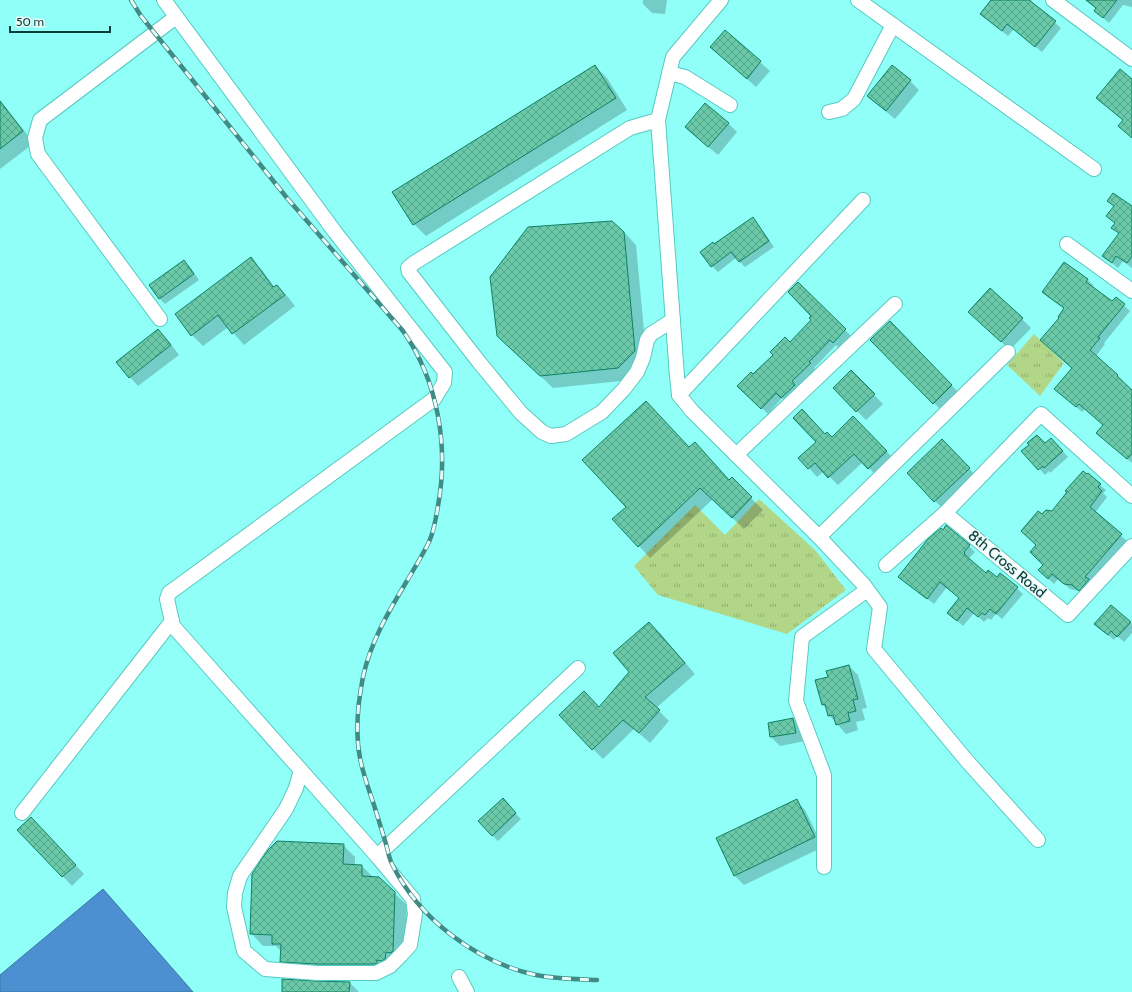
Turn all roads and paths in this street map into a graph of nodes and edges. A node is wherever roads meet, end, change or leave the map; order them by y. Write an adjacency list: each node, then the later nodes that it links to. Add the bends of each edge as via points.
1 (164, 0): 5 (street)
2 (721, 0): 8 (street, via 673,57)
3 (858, 0): 6 (street)
4 (1052, 0): 7 (street)
5 (176, 17): 17 (street, via 40,120 35,138 38,154); 28 (street, via 335,232 446,372 444,383 434,399 169,594 167,599)
6 (893, 25): 10 (street, via 854,99 842,109); 12 (street)
7 (1132, 59)
8 (670, 73): 9 (street, via 685,77); 11 (street)
9 (730, 105)
10 (829, 112)
11 (658, 120): 18 (street); 18 (street, via 630,128 408,268 521,413 542,432 551,436 566,434 602,412 637,372 646,340)
12 (1094, 169)
13 (863, 200): 20 (street)
14 (1067, 244): 15 (street)
15 (1130, 286)
16 (895, 304): 21 (street)
17 (160, 319)
18 (673, 320): 20 (street)
19 (1008, 352): 24 (street)
20 (679, 395): 21 (street, via 692,412)
21 (736, 455): 24 (street)
22 (1132, 496): 23 (street, via 1041,414)
23 (945, 513): 25 (street, 8th Cross Road, via 1068,615); 26 (street)
24 (819, 537): 27 (street)
25 (1132, 546)
26 (886, 565)
27 (867, 590): 32 (street, via 880,607 874,649); 34 (street, via 802,637 796,701 824,775)
28 (172, 621): 30 (street, via 173,626); 31 (street)
29 (578, 668): 33 (street)
30 (301, 770): 33 (street); 33 (street, via 286,809 240,876 234,907 244,951 265,969 316,973 376,973 390,966 410,945 415,914 413,899)
31 (22, 813)
32 (1038, 840)
33 (377, 856)
34 (824, 867)
35 (459, 977): 36 (street)
36 (467, 992)

